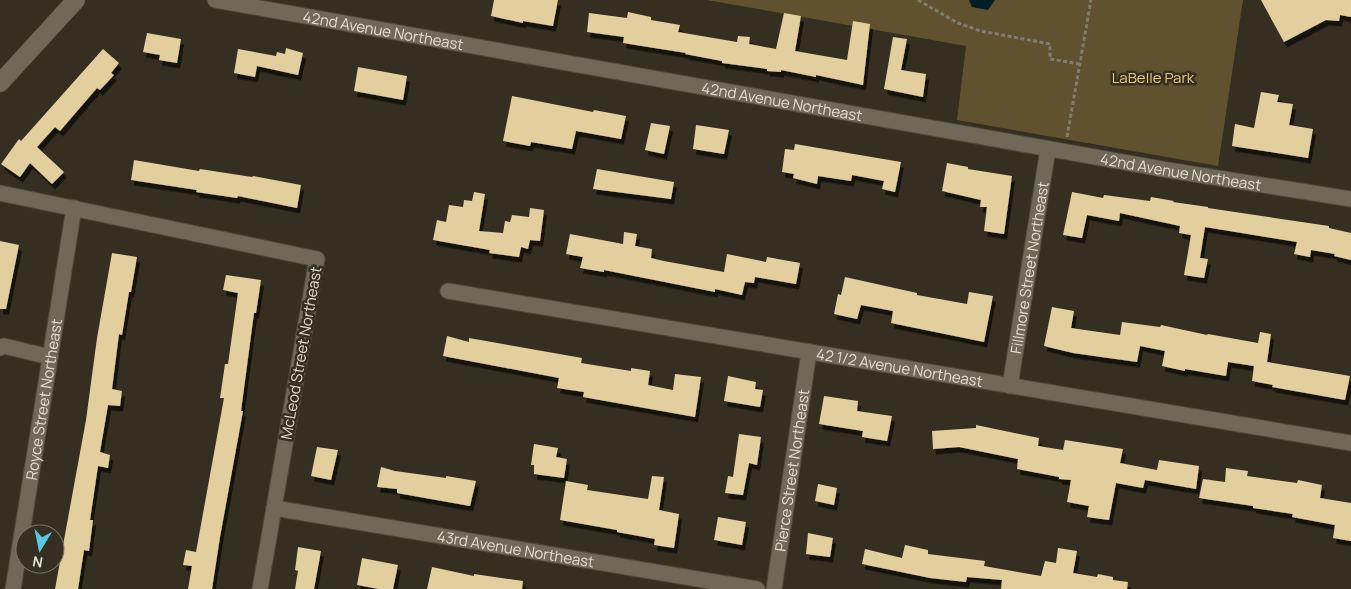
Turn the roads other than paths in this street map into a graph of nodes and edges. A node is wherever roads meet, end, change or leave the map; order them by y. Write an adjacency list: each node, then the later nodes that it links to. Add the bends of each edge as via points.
1 (76, 0): 3 (street)
2 (215, 0): 4 (street, 42nd Avenue Northeast)
3 (0, 83)
4 (1048, 149): 6 (street, 42nd Avenue Northeast); 12 (street, Fillmore Street Northeast)
5 (0, 193): 7 (street, McLeod Street Northeast)
6 (1351, 199)
7 (74, 208): 11 (street, Royce Street Northeast); 14 (street, McLeod Street Northeast, via 317,259)
8 (448, 291): 10 (street, 42 1/2 Avenue Northeast)
9 (0, 348): 11 (street, via 4,346)
10 (808, 352): 12 (street, 42 1/2 Avenue Northeast); 18 (street, Pierce Street Northeast)
11 (50, 357): 15 (street, Royce Street Northeast)
12 (1010, 386): 13 (street, 42 1/2 Avenue Northeast)
13 (1351, 444)
14 (274, 508): 16 (street, McLeod Street Northeast); 17 (street, 43rd Avenue Northeast)
15 (13, 589)
16 (260, 589)
17 (757, 589)
18 (774, 589)

